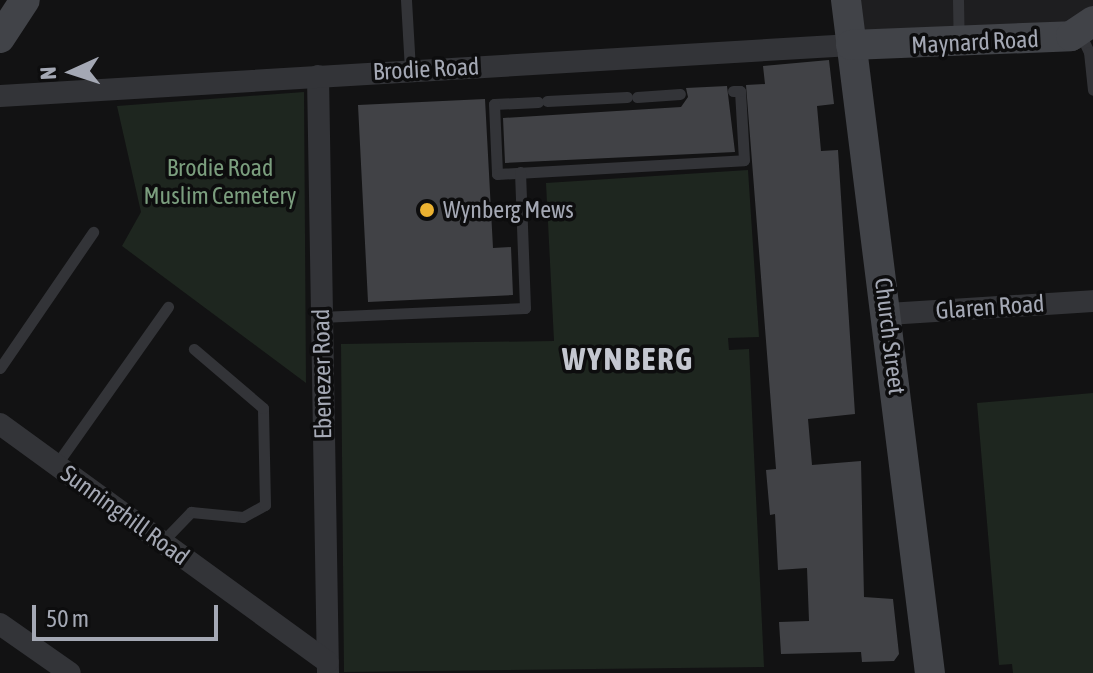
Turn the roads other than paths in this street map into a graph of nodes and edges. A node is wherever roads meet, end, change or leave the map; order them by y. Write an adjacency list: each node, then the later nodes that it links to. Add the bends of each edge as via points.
1 (25, 0): 6 (street)
2 (406, 0): 9 (lane)
3 (846, 0): 8 (street, Church Street)
4 (958, 0): 7 (lane)
5 (1087, 27): 7 (street, Maynard Road); 11 (lane)
6 (0, 38)
7 (959, 43): 8 (street, Maynard Road)
8 (851, 45): 9 (street, Brodie Road); 19 (street, Church Street)
9 (410, 70): 10 (street, Brodie Road)
10 (319, 87): 14 (street, Brodie Road); 20 (street, Ebenezer Road)
11 (1093, 90)
12 (733, 91): 15 (lane, via 740,91 744,160)
13 (680, 94): 15 (lane, via 494,104 497,174)
14 (0, 96)
15 (520, 172): 20 (lane, via 525,308)
16 (93, 232): 22 (lane)
17 (1093, 301): 19 (street, Glaren Road)
18 (168, 307): 24 (lane)
19 (888, 314): 29 (street, Church Street)
20 (320, 317): 27 (street, Ebenezer Road)
21 (194, 349): 25 (lane, via 263,408 265,505 243,517 191,512)
22 (0, 368)
23 (0, 424): 24 (street, Sunninghill Road)
24 (56, 465): 25 (street, Sunninghill Road)
25 (162, 542): 27 (street, Sunninghill Road)
26 (0, 624): 28 (street)
27 (328, 667)
28 (70, 673)
29 (930, 673)

